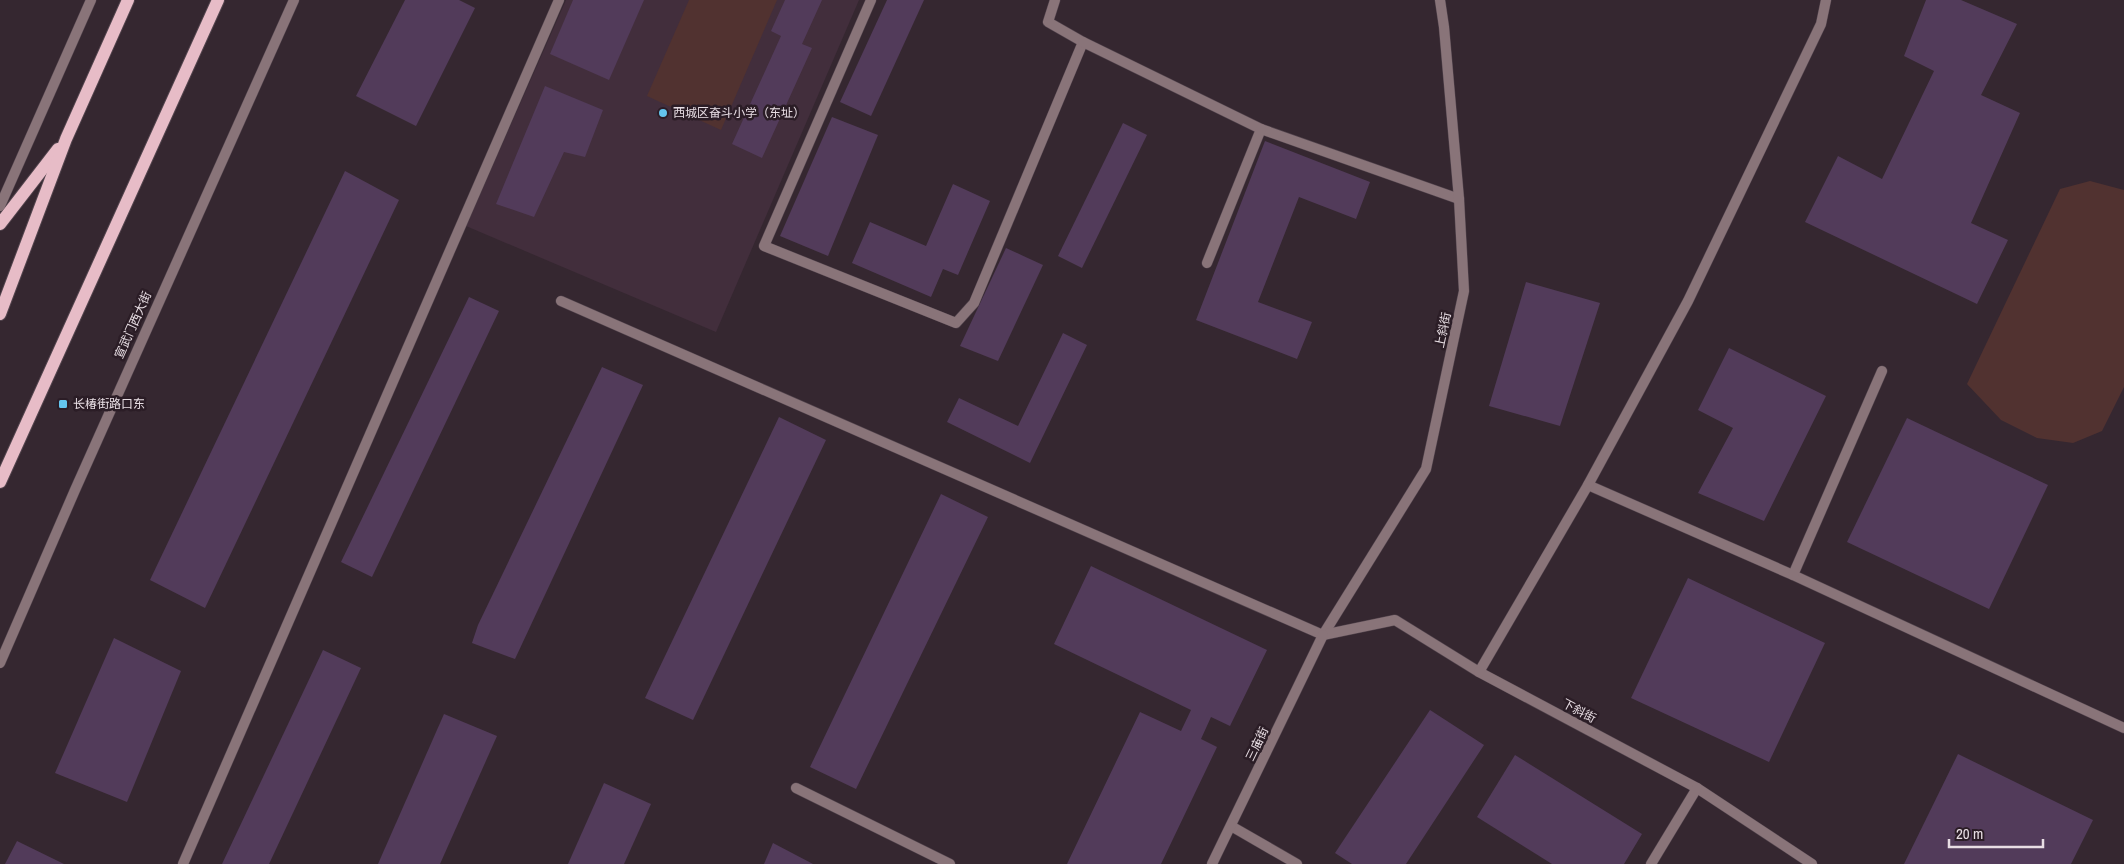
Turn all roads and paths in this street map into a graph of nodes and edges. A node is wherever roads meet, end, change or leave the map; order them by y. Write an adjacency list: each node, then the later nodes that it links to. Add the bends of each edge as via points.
1 (91, 0): 14 (street)
2 (128, 0): 12 (main road)
3 (218, 0): 20 (main road)
4 (294, 0): 24 (street, 宣武门西大街)
5 (559, 0): 30 (street)
6 (871, 0): 10 (street, via 764,246 956,323 974,303)
7 (1055, 0): 10 (street, via 1048,22)
8 (1440, 0): 13 (street, 上斜街)
9 (1826, 0): 21 (street, via 1821,24 1688,301)
10 (1083, 42): 11 (street)
11 (1261, 129): 13 (street); 16 (street)
12 (66, 139): 15 (main road); 18 (main road)
13 (1459, 199): 23 (street, 上斜街, via 1464,291 1426,469)
14 (0, 206)
15 (0, 224)
16 (1208, 263)
17 (560, 301): 23 (street)
18 (0, 314)
19 (1882, 371): 22 (street)
20 (0, 482)
21 (1588, 485): 22 (street); 25 (street)
22 (1793, 574): 26 (street)
23 (1323, 635): 25 (street, 下斜街, via 1395,620); 29 (street, 三庙街)
24 (0, 663)
25 (1479, 672): 28 (street, 下斜街)
26 (2124, 728)
27 (796, 788): 31 (street)
28 (1697, 788): 34 (street); 35 (street, 下斜街)
29 (1231, 826): 32 (street, 三庙街); 33 (street)
30 (183, 864)
31 (950, 864)
32 (1212, 864)
33 (1297, 864)
34 (1652, 864)
35 (1812, 864)

